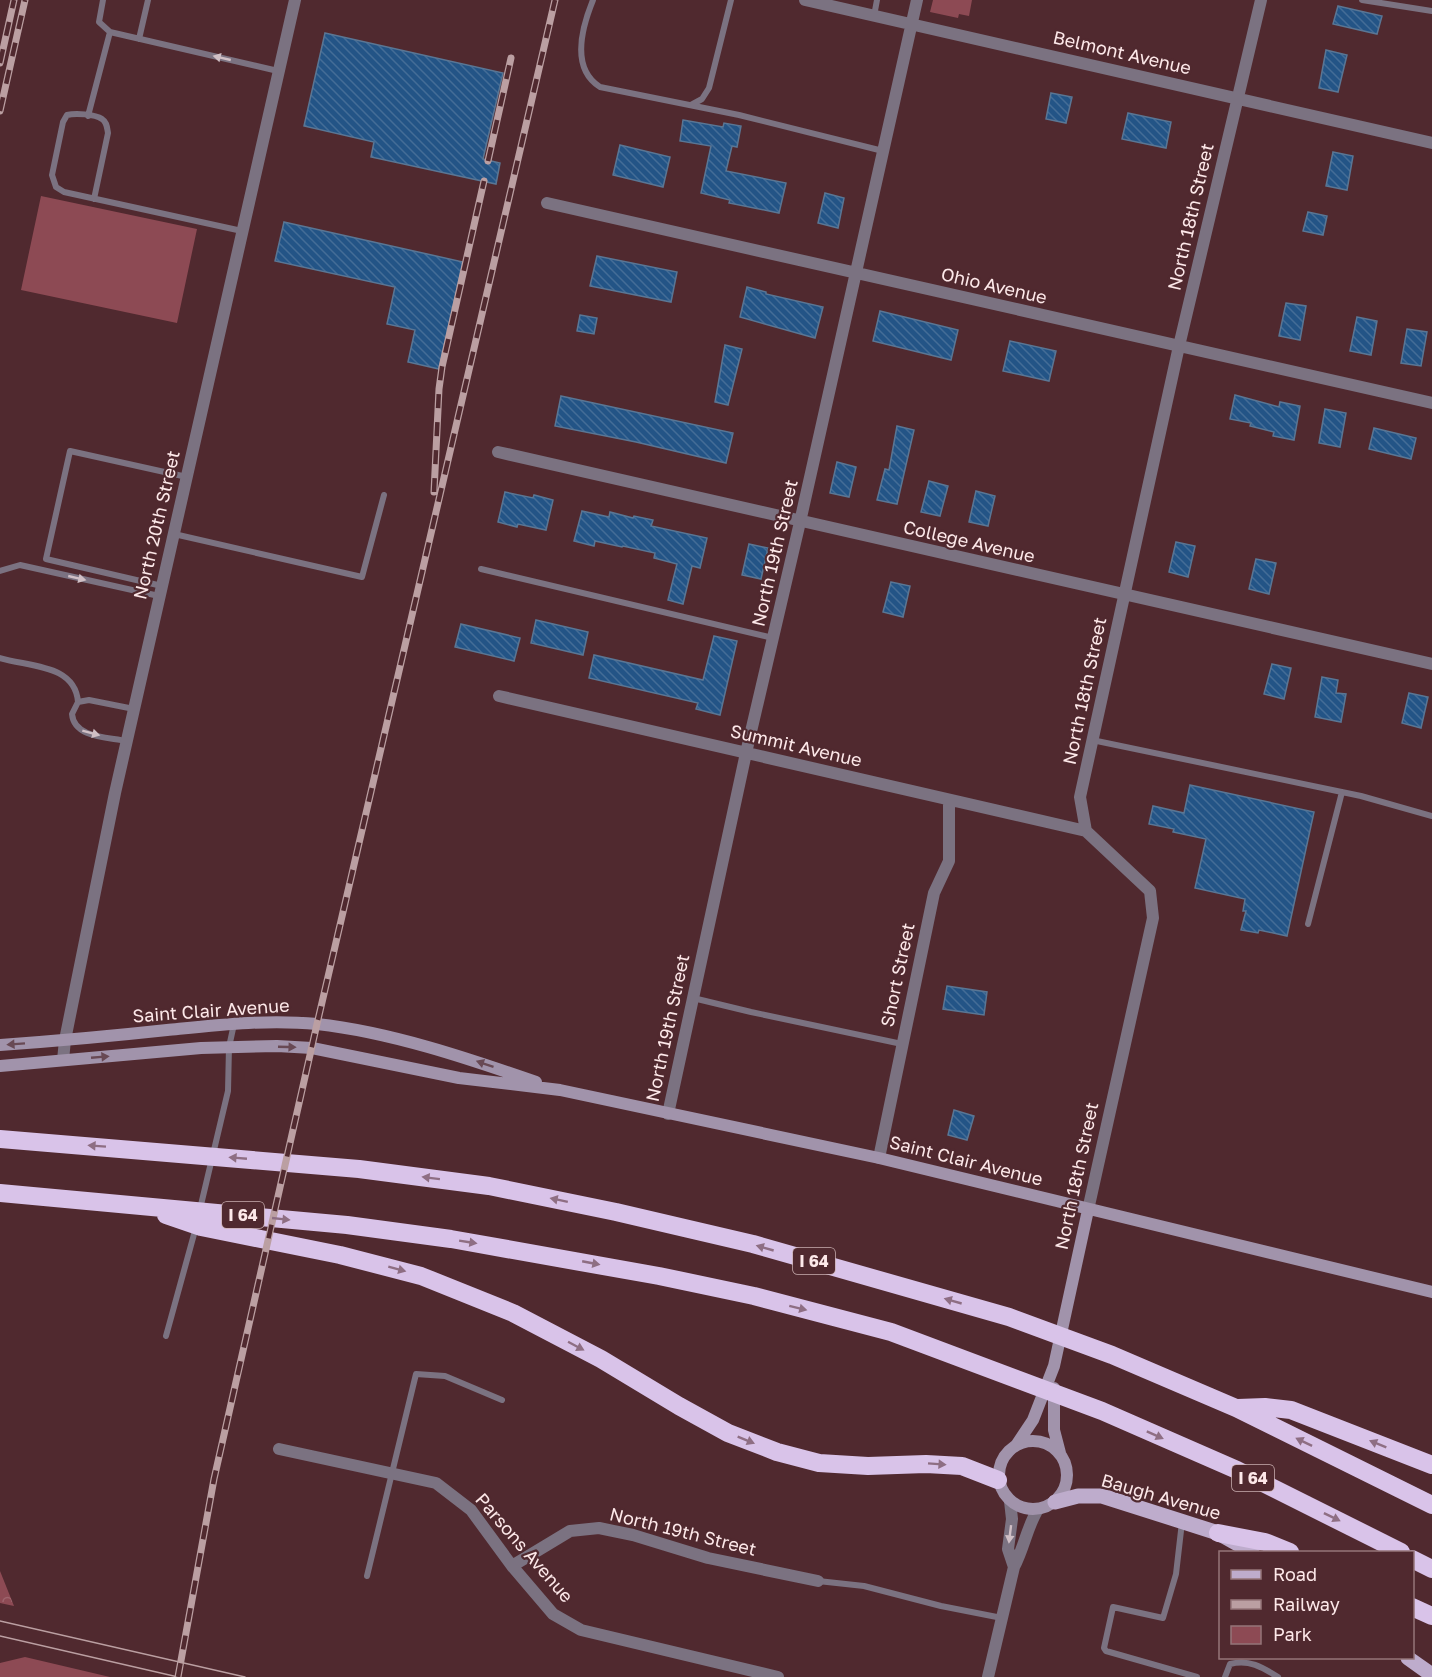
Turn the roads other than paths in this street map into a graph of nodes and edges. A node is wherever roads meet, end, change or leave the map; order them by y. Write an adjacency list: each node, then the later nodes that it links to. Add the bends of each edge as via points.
1 (103, 0): 15 (lane, via 99,22)
2 (148, 0): 16 (lane)
3 (295, 0): 17 (street, North 20th Street)
4 (593, 0): 19 (lane, via 580,47 589,80 600,87)
5 (731, 0): 19 (lane, via 709,88 702,99)
6 (804, 0): 11 (street, Belmont Avenue)
7 (877, 0): 13 (lane)
8 (917, 0): 14 (street, North 19th Street)
9 (1261, 0): 18 (street, North 18th Street)
10 (1362, 0): 12 (lane)
11 (845, 4): 13 (street, Belmont Avenue)
12 (1432, 12)
13 (874, 15): 14 (street, Belmont Avenue)
14 (912, 23): 18 (street, Belmont Avenue); 22 (street, North 19th Street)
15 (110, 32): 16 (lane); 20 (lane)
16 (139, 39): 17 (lane, one-way to 16)
17 (279, 71): 25 (street, North 20th Street)
18 (1237, 98): 21 (street, Belmont Avenue); 27 (street, North 18th Street)
19 (690, 105): 22 (lane)
20 (88, 116): 23 (lane, via 102,119 108,133); 23 (lane, via 67,115 52,175 56,187 64,192)
21 (1432, 143)
22 (884, 151): 26 (street, North 19th Street)
23 (94, 198): 25 (lane)
24 (547, 203): 26 (street, Ohio Avenue)
25 (243, 231): 30 (street, North 20th Street)
26 (856, 273): 27 (street, Ohio Avenue); 32 (street, North 19th Street)
27 (1179, 346): 28 (street, Ohio Avenue); 37 (street, North 18th Street)
28 (1432, 403)
29 (498, 452): 32 (street, College Avenue)
30 (187, 477): 33 (street, North 20th Street); 36 (lane, via 70,451 46,559)
31 (384, 495): 33 (lane, via 362,578)
32 (801, 522): 37 (street, College Avenue); 38 (street, North 19th Street)
33 (174, 534): 36 (street, North 20th Street)
34 (481, 570): 38 (lane)
35 (0, 571): 36 (lane, one-way to 36, via 20,565)
36 (161, 591): 43 (street, North 20th Street)
37 (1124, 595): 40 (street, College Avenue); 44 (street, North 18th Street)
38 (773, 638): 46 (street, North 19th Street)
39 (0, 658): 42 (lane, via 62,674 71,681)
40 (1432, 664)
41 (499, 696): 46 (street, Summit Avenue)
42 (78, 702): 43 (lane, via 89,700); 45 (lane, one-way to 45, via 72,714 82,732)
43 (134, 709): 45 (street, North 20th Street)
44 (1092, 740): 47 (lane); 50 (street, North 18th Street, via 1080,797)
45 (127, 742): 54 (street, North 20th Street)
46 (746, 753): 48 (street, Summit Avenue); 52 (street, North 19th Street)
47 (1342, 792): 49 (lane); 51 (lane)
48 (949, 801): 50 (street, Summit Avenue); 55 (street, Short Street, via 949,861 934,893)
49 (1432, 816)
50 (1086, 831): 66 (street, North 18th Street, via 1150,891 1153,918)
51 (1308, 924)
52 (693, 998): 55 (lane); 61 (street, North 19th Street)
53 (234, 1024): 54 (main road, Saint Clair Avenue); 57 (lane); 60 (main road, Saint Clair Avenue, one-way to 53, via 464,1057 376,1035 317,1024)
54 (65, 1040): 56 (main road, Saint Clair Avenue, one-way to 56); 58 (street, North 20th Street)
55 (902, 1044): 63 (street, Short Street)
56 (0, 1045)
57 (229, 1047): 58 (main road, Saint Clair Avenue, one-way to 57); 60 (main road, Saint Clair Avenue, one-way to 60, via 312,1048 459,1078); 68 (lane, via 228,1091)
58 (63, 1060): 59 (main road, Saint Clair Avenue)
59 (0, 1066)
60 (560, 1090): 61 (main road, Saint Clair Avenue)
61 (668, 1114): 63 (main road, Saint Clair Avenue)
62 (0, 1138): 71 (highway, I 64, one-way to 62, via 1112,1355 1009,1317 753,1244 616,1212 489,1186 359,1169)
63 (879, 1158): 66 (main road, Saint Clair Avenue)
64 (0, 1193): 65 (highway, I 64)
65 (139, 1205): 77 (highway, one-way to 77, via 201,1227 421,1276 513,1312 728,1433 777,1452 819,1463 962,1466); 86 (highway, I 64, one-way to 86, via 347,1225 534,1252 754,1296 891,1332 1102,1411 1237,1470)
66 (1088, 1210): 67 (main road, Saint Clair Avenue); 69 (main road, North 18th Street)
67 (1432, 1292)
68 (166, 1336)
69 (1054, 1366): 72 (main road, North 18th Street, via 1033,1420); 74 (main road, North 18th Street, via 1054,1431)
70 (502, 1400): 76 (lane, via 445,1376 416,1374)
71 (1236, 1408): 75 (highway, one-way to 71, via 1291,1410); 80 (highway, I 64, one-way to 71)
72 (1017, 1444): 74 (main road, via 1036,1441); 77 (main road, via 1000,1462)
73 (279, 1449): 76 (street, Parsons Avenue)
74 (1060, 1453): 79 (main road, via 1067,1478)
75 (1432, 1465)
76 (393, 1473): 88 (street, Parsons Avenue, via 436,1483 454,1496 471,1510); 91 (lane)
77 (999, 1480): 78 (main road)
78 (1010, 1501): 81 (main road); 89 (street, one-way to 89, via 1008,1549)
79 (1055, 1502): 81 (main road); 82 (main road, Baugh Avenue, via 1078,1496 1102,1496)
80 (1432, 1505)
81 (1038, 1509): 89 (street)
82 (1182, 1521): 83 (main road, Baugh Avenue); 100 (lane, via 1176,1575 1163,1618 1113,1607 1104,1648)
83 (1218, 1533): 84 (main road, Baugh Avenue); 85 (highway, via 1265,1542)
84 (1250, 1551)
85 (1288, 1551)
86 (1399, 1551)
87 (1414, 1559): 90 (highway)
88 (512, 1566): 92 (street, North 19th Street, via 570,1531 599,1528 708,1558); 98 (street, Parsons Avenue, via 553,1614 581,1630)
89 (1014, 1567): 95 (street)
90 (1432, 1569)
91 (367, 1576)
92 (818, 1581): 95 (lane, via 864,1586)
93 (1414, 1607): 94 (highway)
94 (1432, 1616)
95 (1002, 1618): 99 (street)
96 (1409, 1659): 97 (main road)
97 (1432, 1675)
98 (778, 1677)
99 (988, 1677)
100 (1197, 1677)
101 (1225, 1677): 102 (lane, via 1230,1664 1242,1661 1257,1664)
102 (1278, 1677)

